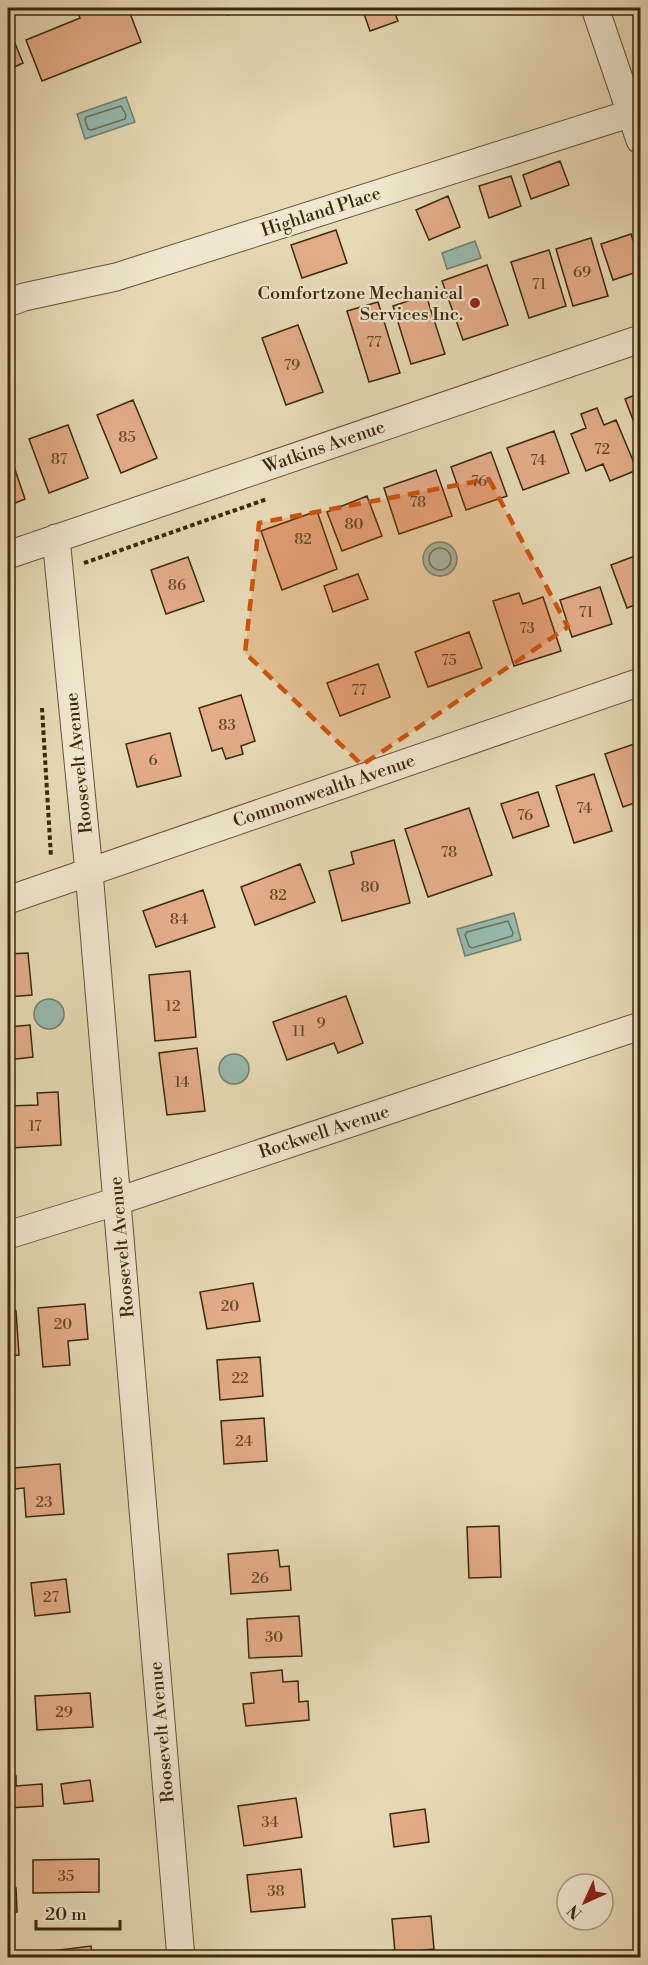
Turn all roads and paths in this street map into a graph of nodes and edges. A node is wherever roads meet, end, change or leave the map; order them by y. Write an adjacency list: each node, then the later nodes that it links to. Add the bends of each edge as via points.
1 (595, 8): 2 (street)
2 (632, 113): 3 (street); 4 (street, Highland Place, via 116,278)
3 (640, 140)
4 (8, 303)
5 (640, 339): 7 (street, Watkins Avenue)
6 (271, 497): 9 (path)
7 (56, 538): 8 (street, Watkins Avenue); 13 (street, Roosevelt Avenue)
8 (8, 555)
9 (80, 565)
10 (640, 682): 13 (street, Commonwealth Avenue)
11 (42, 697): 12 (path)
12 (51, 863)
13 (89, 872): 14 (street, Commonwealth Avenue); 16 (street, Roosevelt Avenue)
14 (8, 900)
15 (640, 1026): 16 (street, Rockwell Avenue)
16 (118, 1201): 17 (street, Rockwell Avenue); 18 (street, Roosevelt Avenue)
17 (8, 1235)
18 (181, 1958)

